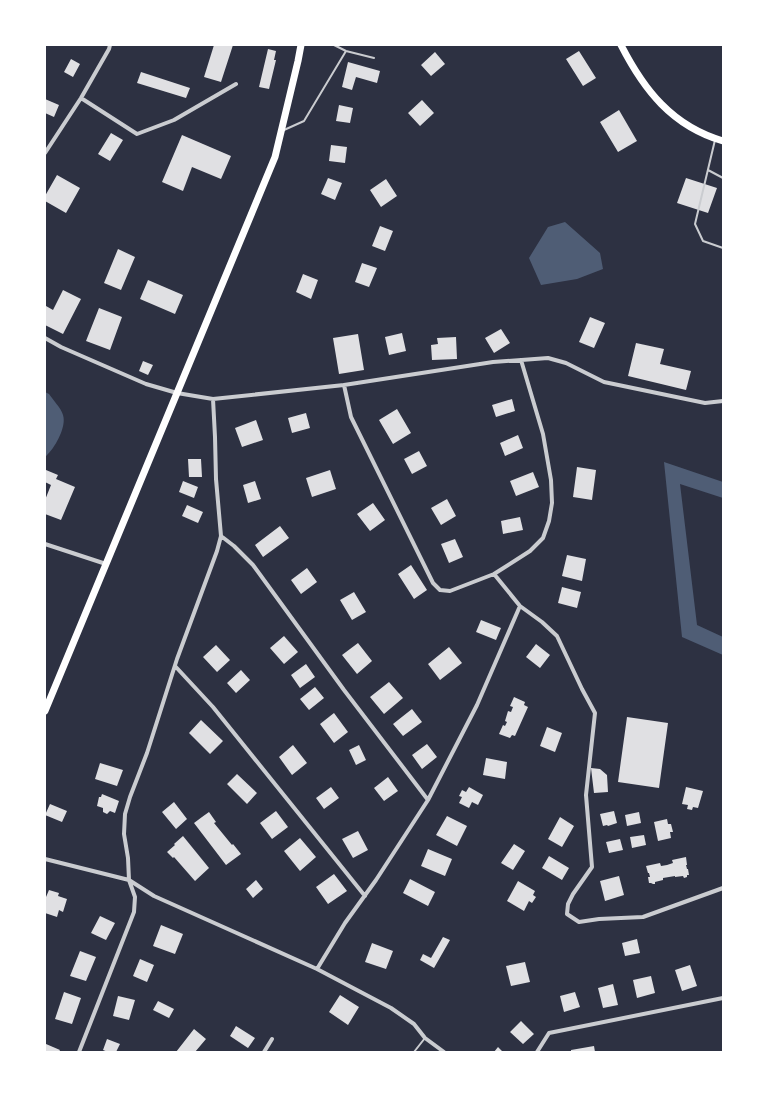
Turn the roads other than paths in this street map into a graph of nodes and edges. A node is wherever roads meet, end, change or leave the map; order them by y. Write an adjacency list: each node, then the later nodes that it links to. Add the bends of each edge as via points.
1 (110, 45): 8 (street)
2 (301, 45): 9 (main road)
3 (334, 45): 5 (lane)
4 (621, 45): 10 (main road, via 650,92 670,113 688,126)
5 (346, 51): 6 (lane); 9 (lane, via 304,121)
6 (374, 58)
7 (236, 84): 8 (street, via 174,120 137,134)
8 (81, 98): 12 (street)
9 (282, 131): 19 (main road, via 275,157)
10 (715, 138): 11 (main road); 13 (lane)
11 (723, 141)
12 (45, 153)
13 (708, 170): 14 (lane); 15 (lane, via 695,224 703,241)
14 (723, 178)
15 (723, 248)
16 (45, 338): 19 (street, via 61,348 139,381)
17 (521, 360): 18 (street); 21 (street, via 548,358 566,363 604,382 705,403); 25 (street, via 543,434 552,503 543,538 530,551)
18 (344, 385): 20 (street); 25 (street, via 351,417 433,583 440,590 450,591)
19 (177, 393): 20 (street); 24 (main road)
20 (213, 399): 22 (street)
21 (723, 401)
22 (221, 536): 27 (street); 29 (street, via 253,565)
23 (45, 544): 24 (street)
24 (106, 564): 28 (main road)
25 (494, 574): 26 (street)
26 (520, 606): 29 (street, via 477,705); 32 (street, via 557,636 595,713 586,795 592,867 573,894 567,914 579,922 643,918)
27 (175, 666): 31 (street, via 125,814 124,834); 33 (street, via 213,707)
28 (45, 711)
29 (428, 800): 33 (street)
30 (45, 859): 31 (street)
31 (129, 880): 34 (street, via 154,896); 38 (street, via 135,898 134,912)
32 (723, 888)
33 (365, 896): 34 (street)
34 (317, 969): 36 (street, via 391,1008 414,1024)
35 (723, 998): 42 (street, via 550,1033)
36 (425, 1038): 40 (lane); 41 (street)
37 (272, 1039): 39 (street)
38 (79, 1052)
39 (264, 1052)
40 (414, 1052)
41 (444, 1052)
42 (537, 1052)

